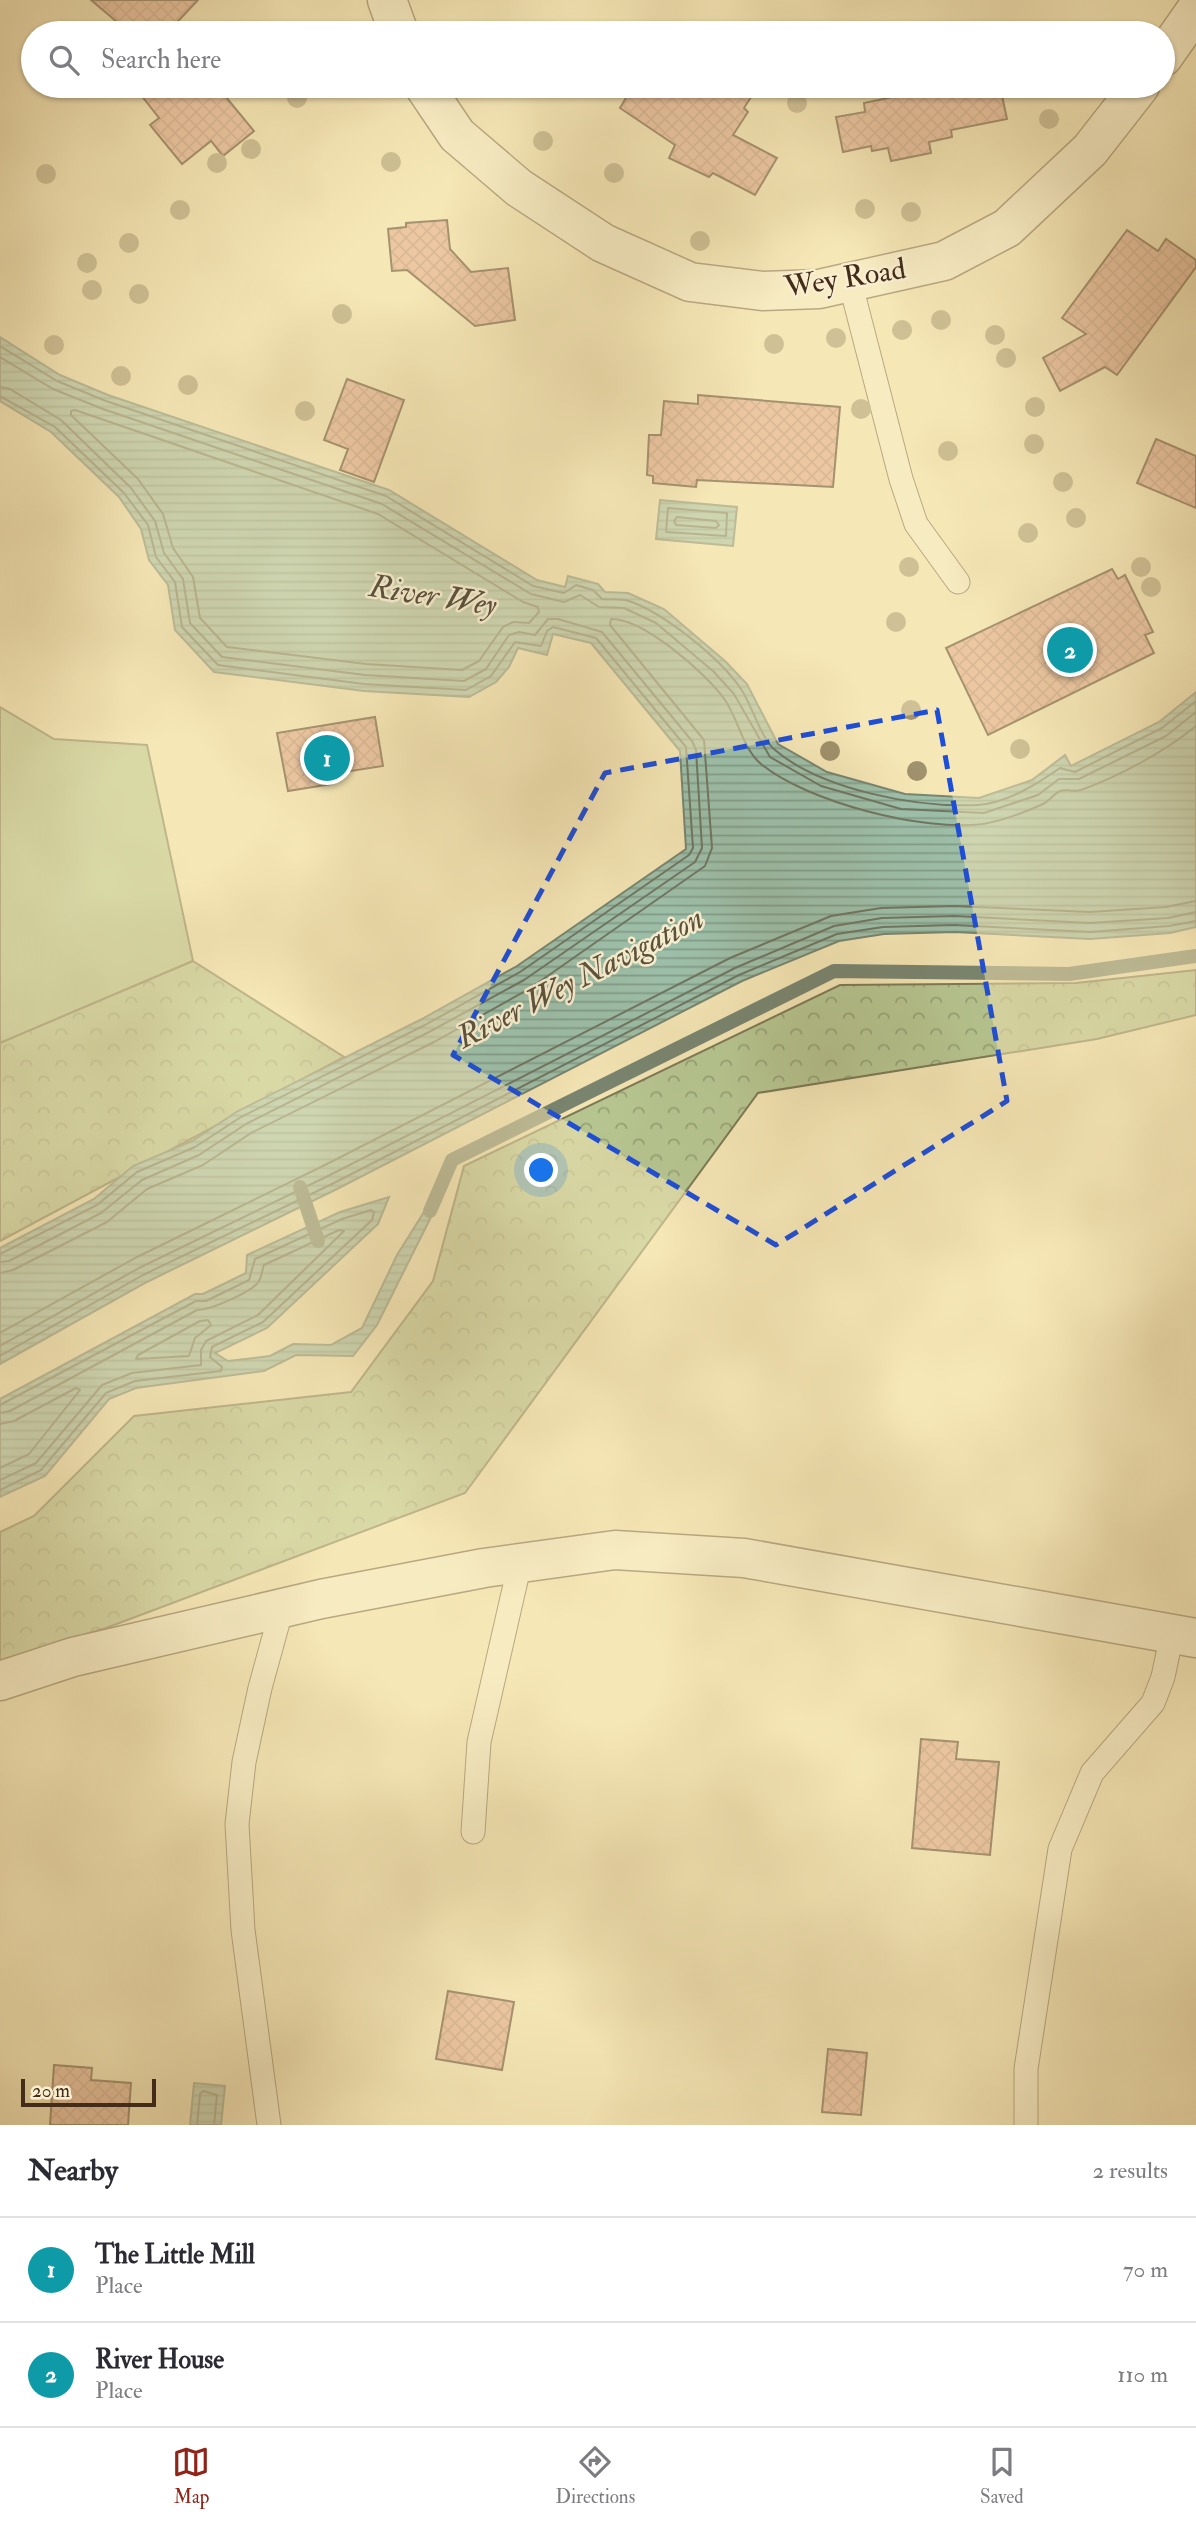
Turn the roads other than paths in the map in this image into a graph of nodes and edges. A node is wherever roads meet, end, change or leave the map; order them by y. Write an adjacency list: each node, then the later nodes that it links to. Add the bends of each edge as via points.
1 (387, 0): 3 (street)
2 (1196, 10): 4 (street)
3 (395, 21)
4 (1175, 40)
5 (432, 98): 7 (street, Wey Road, via 457,135 519,188 603,243 690,282 762,291 819,289)
6 (1131, 98): 7 (street, Wey Road, via 1090,150 1007,228 944,261)
7 (850, 282): 8 (lane, via 916,524)
8 (958, 582)
9 (520, 1563): 10 (street); 11 (street, via 615,1550 744,1558); 13 (lane, via 479,1742)
10 (282, 1608): 12 (street, via 73,1657); 14 (lane, via 244,1762 237,1824 243,1930)
11 (1184, 1636): 15 (lane, via 1153,1703 1092,1773 1059,1849 1026,2069)
12 (0, 1681)
13 (473, 1832)
14 (269, 2125)
15 (1026, 2125)

